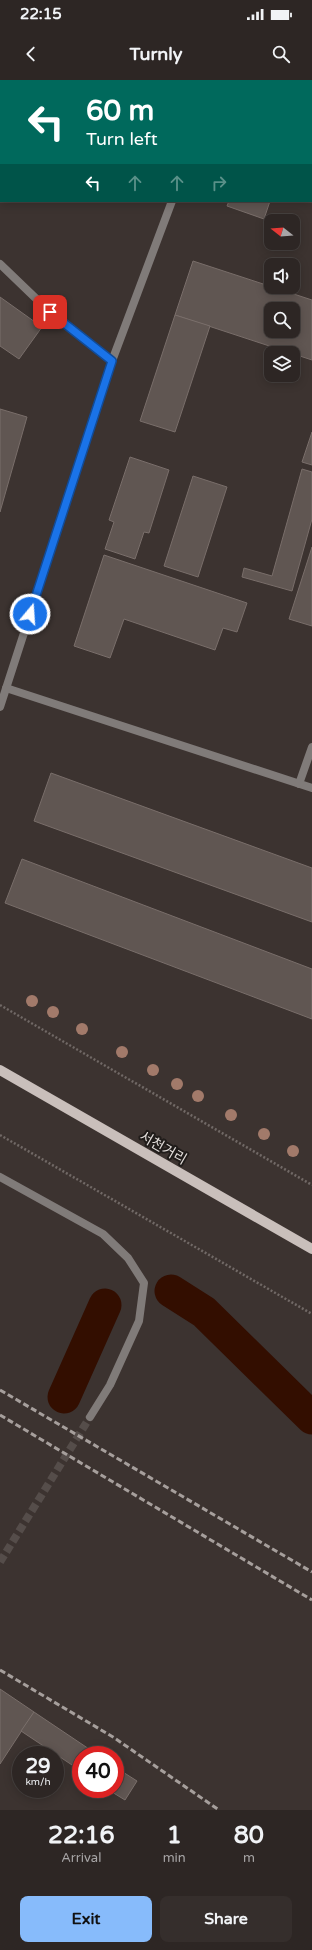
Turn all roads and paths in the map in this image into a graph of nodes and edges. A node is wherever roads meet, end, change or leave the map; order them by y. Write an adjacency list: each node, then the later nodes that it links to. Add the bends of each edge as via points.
1 (172, 202): 3 (street)
2 (0, 264): 3 (street, via 50,312)
3 (112, 361): 4 (street)
4 (6, 688): 5 (street); 7 (street)
5 (0, 707)
6 (312, 747): 7 (street)
7 (299, 784): 8 (street)
8 (312, 788)
9 (0, 1005): 13 (path)
10 (0, 1070): 14 (main road, 서천거리)
11 (0, 1135): 15 (path)
12 (0, 1176): 16 (street, via 103,1234 128,1258 144,1283 139,1321 110,1385)
13 (312, 1185)
14 (312, 1249)
15 (312, 1314)
16 (90, 1417)

